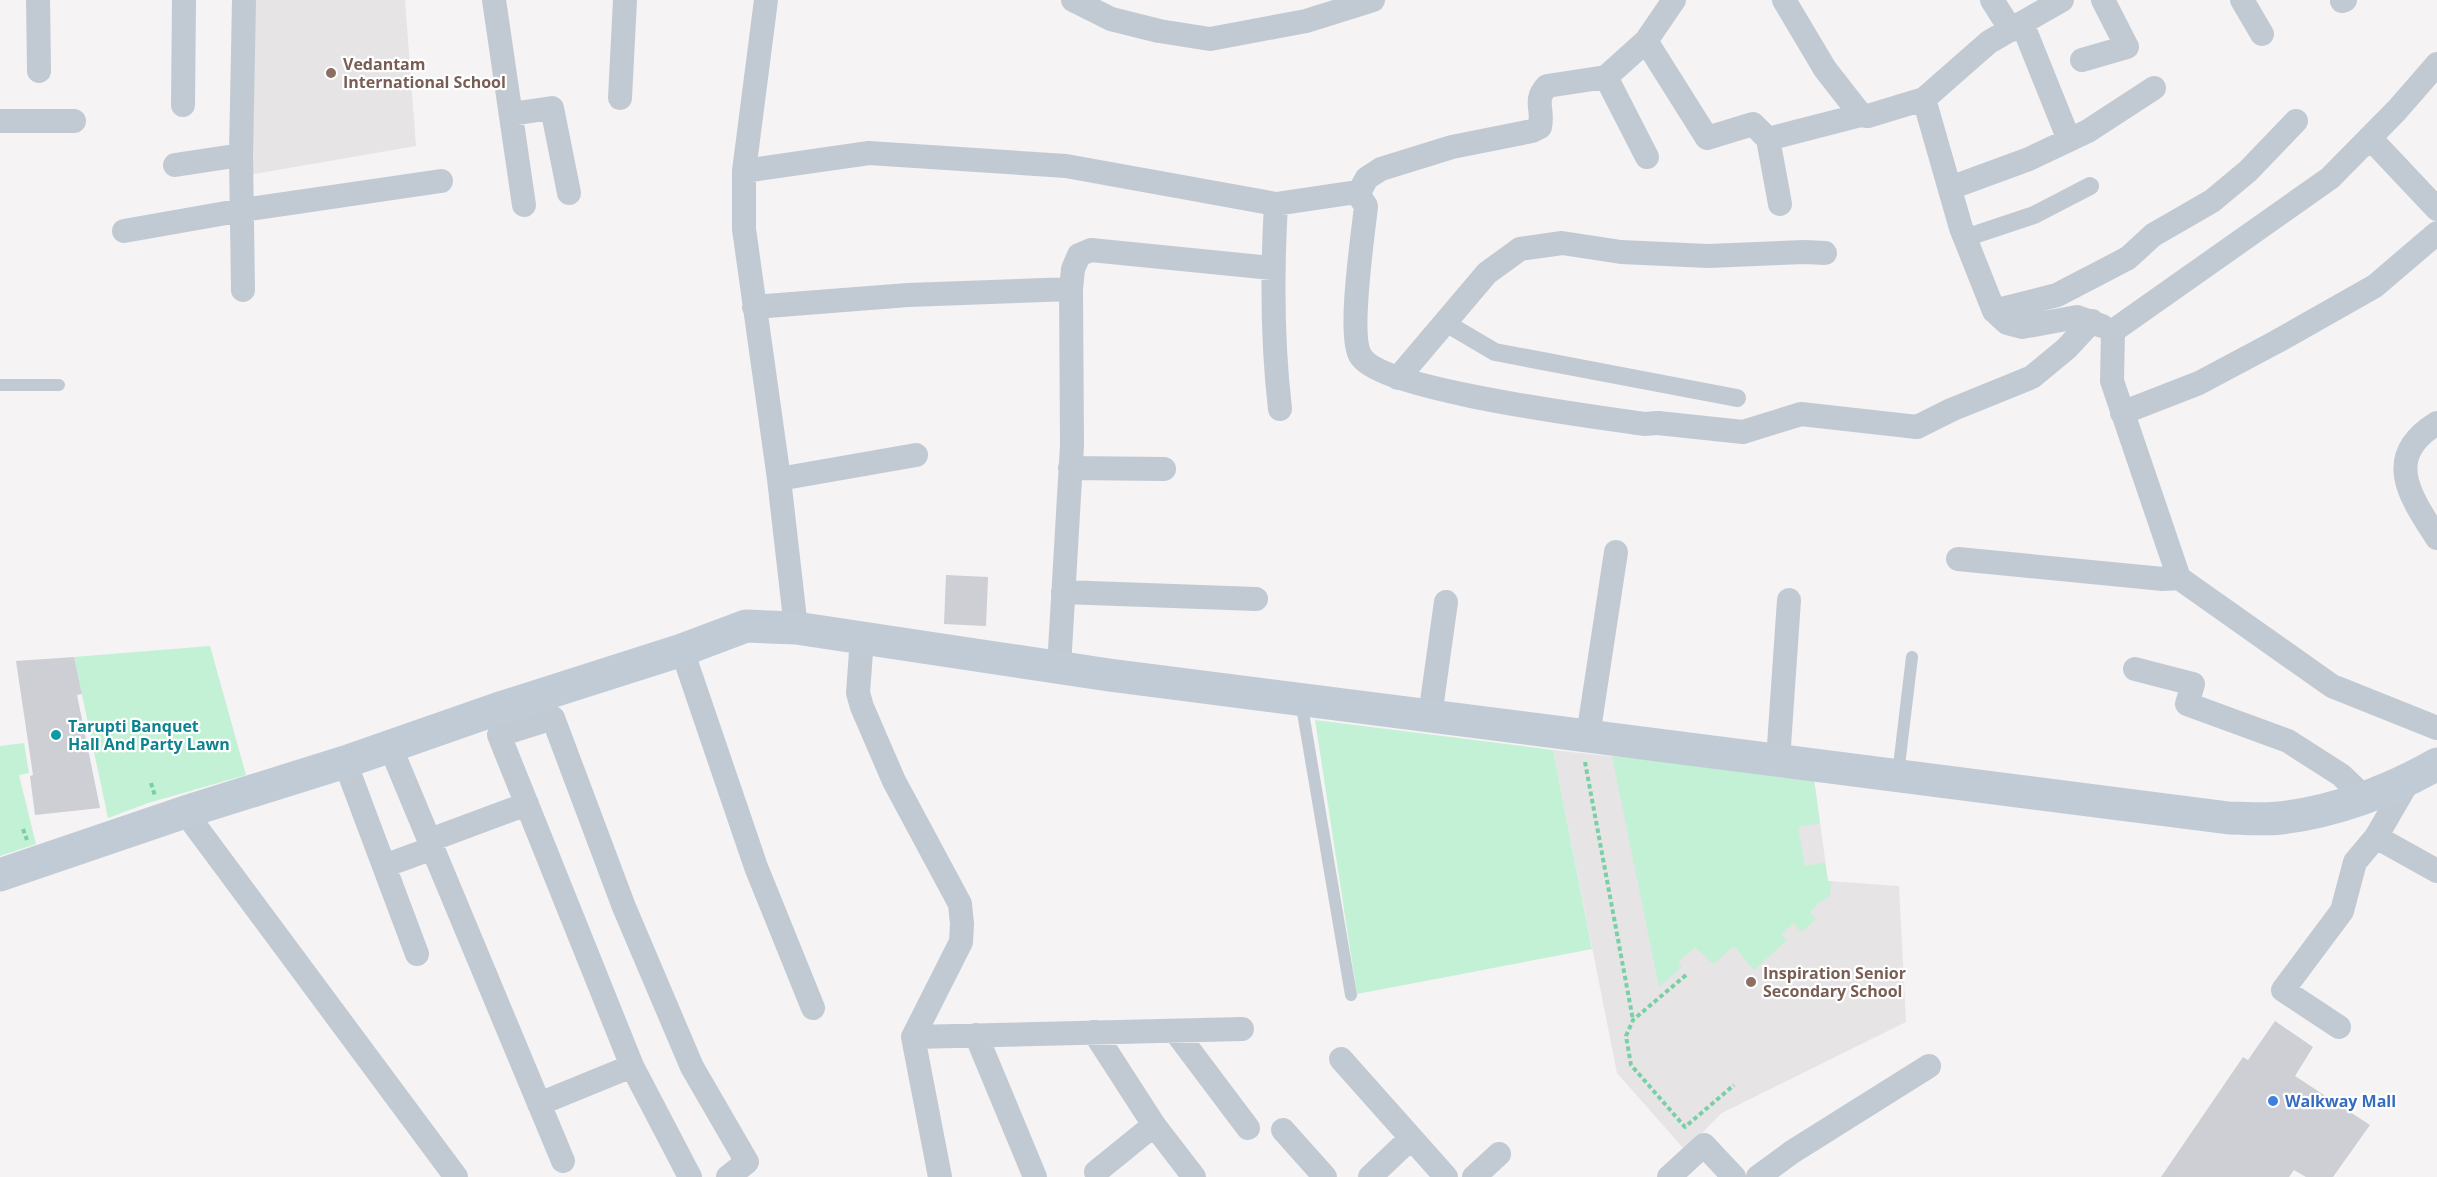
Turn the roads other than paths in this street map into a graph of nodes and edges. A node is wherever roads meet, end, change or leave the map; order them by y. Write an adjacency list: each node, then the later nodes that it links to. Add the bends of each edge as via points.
1 (38, 0): 21 (street)
2 (184, 0): 26 (street)
3 (244, 0): 35 (street)
4 (494, 0): 27 (street)
5 (625, 0): 24 (street)
6 (766, 0): 38 (street)
7 (1073, 0): 15 (street)
8 (1373, 0): 15 (street, via 1306,21 1210,39 1159,31)
9 (1674, 0): 18 (street)
10 (1784, 0): 28 (street, via 1825,69)
11 (1992, 0): 16 (street)
12 (2062, 0): 16 (street)
13 (2103, 0): 19 (street, via 2127,47)
14 (2242, 0): 17 (street)
15 (1113, 9)
16 (2016, 27): 25 (street, via 1989,42); 34 (street)
17 (2262, 34)
18 (1646, 41): 22 (street); 33 (street, via 1707,138 1754,124)
19 (2082, 60)
20 (2437, 64): 32 (street)
21 (39, 71)
22 (1606, 77): 36 (street); 43 (street, via 1547,86 1538,101 1540,127 1532,131 1452,147 1381,169 1367,178)
23 (2154, 88): 34 (street)
24 (620, 98)
25 (1924, 99): 28 (street); 41 (street)
26 (183, 105)
27 (511, 114): 42 (street, via 552,108); 46 (street)
28 (1861, 115): 33 (street)
29 (0, 121): 30 (street)
30 (74, 121)
31 (2296, 121): 57 (street, via 2248,171 2212,201 2153,235 2128,258 2057,295)
32 (2370, 138): 47 (street); 59 (street, via 2330,178)
33 (1768, 139): 45 (street)
34 (2069, 140): 41 (street)
35 (241, 155): 37 (street); 48 (street)
36 (1647, 157)
37 (175, 165)
38 (744, 171): 44 (street, via 869,153 1066,166); 56 (street, via 744,229)
39 (441, 182): 48 (street)
40 (2090, 186): 51 (street, via 2034,215)
41 (1950, 188): 51 (street)
42 (569, 194)
43 (1358, 194): 44 (street); 60 (street, via 1366,206 1354,335 1360,357)
44 (1276, 204): 53 (street)
45 (1780, 204)
46 (524, 205)
47 (2437, 209)
48 (243, 210): 49 (street); 55 (street)
49 (124, 231)
50 (2437, 233): 65 (street, via 2375,286 2286,337 2199,383)
51 (1965, 238): 57 (street)
52 (1825, 253): 58 (street, via 1708,256 1621,252 1562,243 1520,249 1486,273)
53 (1272, 268): 54 (street, via 1091,250 1079,255); 64 (street, via 1274,357)
54 (1071, 289): 56 (street, via 908,295); 68 (street)
55 (243, 290)
56 (754, 307): 70 (street)
57 (1994, 311): 59 (street, via 2007,323 2022,327 2077,317)
58 (1444, 322): 60 (street); 63 (street, via 1495,352)
59 (2102, 326): 60 (street, via 2032,377 1917,427 1801,414 1743,432 1644,424 1449,392); 65 (street)
60 (1398, 378)
61 (0, 385): 62 (lane)
62 (59, 385)
63 (1737, 398)
64 (1280, 409)
65 (2122, 413): 74 (street)
66 (2437, 423): 71 (street, via 2420,433 2408,455 2404,477 2413,501)
67 (916, 455): 70 (street)
68 (1070, 468): 69 (street); 75 (street)
69 (1164, 469)
70 (779, 479): 79 (street)
71 (2437, 538)
72 (1616, 552): 88 (street)
73 (1958, 559): 74 (street)
74 (2180, 578): 87 (street, via 2332,686)
75 (1063, 592): 76 (street); 83 (street)
76 (1256, 599)
77 (1789, 600): 90 (street)
78 (1446, 602): 86 (street)
79 (796, 628): 80 (main road); 81 (main road, via 746,626)
80 (862, 638): 83 (main road); 111 (street, via 858,693 862,707 894,781 960,904 961,942)
81 (682, 650): 89 (main road); 105 (street, via 756,867)
82 (1912, 657): 93 (lane)
83 (1059, 667): 85 (main road)
84 (2135, 669): 95 (street, via 2193,684 2187,704 2288,741 2341,776)
85 (1301, 700): 86 (main road); 104 (lane)
86 (1430, 716): 88 (main road)
87 (2437, 728)
88 (1584, 735): 90 (main road)
89 (390, 746): 91 (main road); 99 (street)
90 (1778, 760): 93 (main road)
91 (345, 762): 97 (main road); 100 (street)
92 (2437, 764): 94 (main road)
93 (1898, 775): 95 (main road, via 2229,818 2279,818 2333,808)
94 (2409, 780): 95 (main road); 98 (street)
95 (2364, 797)
96 (527, 804): 99 (street); 113 (street); 122 (street, via 499,735 553,718 624,907 692,1067)
97 (185, 812): 102 (main road); 124 (street)
98 (2376, 837): 101 (street); 106 (street, via 2355,862 2342,911 2283,990)
99 (431, 844): 100 (street); 115 (street)
100 (384, 866): 103 (street)
101 (2437, 871)
102 (0, 875)
103 (417, 954)
104 (1351, 995)
105 (813, 1008)
106 (2339, 1027)
107 (1242, 1029): 108 (street)
108 (1175, 1031): 109 (street); 117 (street)
109 (1094, 1032): 110 (street); 116 (street)
110 (975, 1035): 111 (street); 128 (street)
111 (913, 1037): 127 (street)
112 (1341, 1059): 119 (street)
113 (632, 1066): 115 (street); 125 (street)
114 (1929, 1066): 136 (street)
115 (539, 1104): 121 (street)
116 (1154, 1125): 123 (street); 129 (street)
117 (1248, 1128)
118 (1283, 1130): 130 (street)
119 (1410, 1139): 131 (street); 132 (street)
120 (1499, 1154): 133 (street)
121 (563, 1161)
122 (754, 1170): 126 (street)
123 (1096, 1172)
124 (456, 1177)
125 (690, 1177)
126 (728, 1177)
127 (940, 1177)
128 (1035, 1177)
129 (1194, 1177)
130 (1325, 1177)
131 (1370, 1177)
132 (1446, 1177)
133 (1474, 1177)
134 (1669, 1177): 135 (street, via 1704,1144)
135 (1734, 1177)
136 (1758, 1177)

